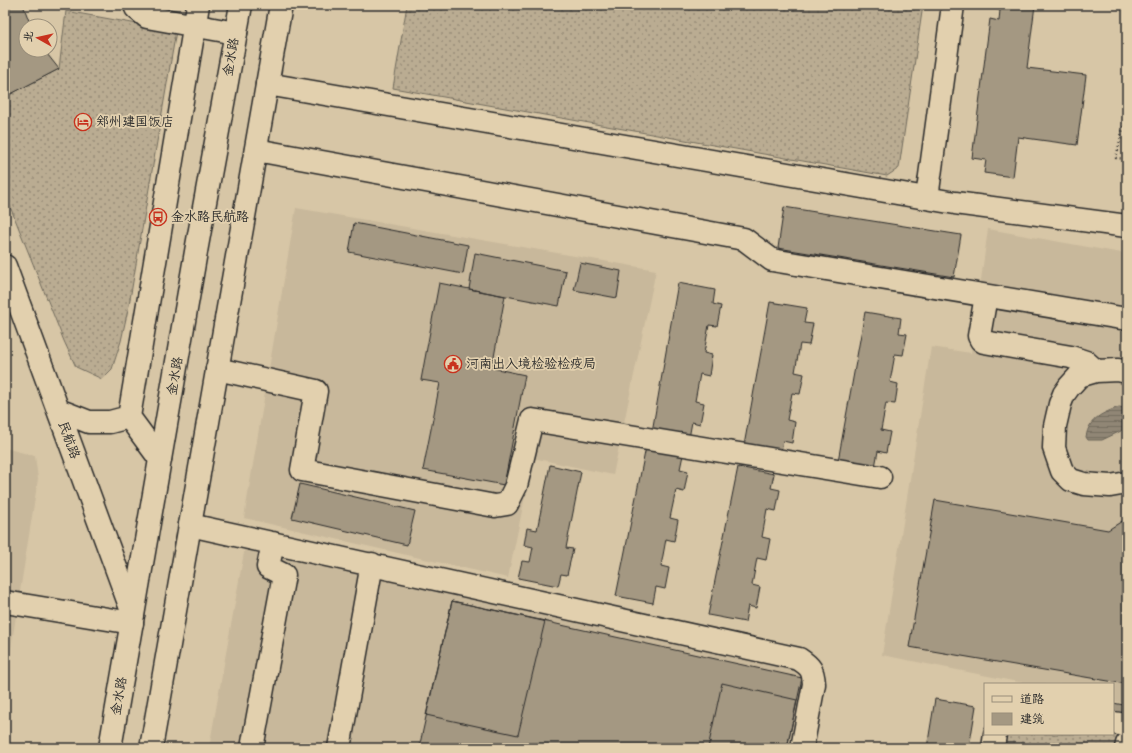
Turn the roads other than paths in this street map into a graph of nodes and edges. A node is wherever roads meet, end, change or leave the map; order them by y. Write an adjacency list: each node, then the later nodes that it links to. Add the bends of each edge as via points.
1 (135, 5): 5 (street, via 147,16)
2 (241, 5): 6 (street, 金水路)
3 (281, 5): 7 (street)
4 (953, 5): 9 (street)
5 (196, 15): 6 (street); 18 (street)
6 (236, 33): 19 (street, 金水路)
7 (267, 84): 8 (street); 9 (street)
8 (256, 150): 12 (street, via 744,239 772,260); 14 (street)
9 (926, 198): 10 (street)
10 (1127, 226)
11 (5, 266): 17 (street, 民航路)
12 (986, 296): 13 (street); 15 (street, via 981,340 1071,357 1086,362)
13 (1127, 319)
14 (217, 369): 20 (street, via 316,391 302,470 495,506 507,504 516,486 532,420); 22 (street)
15 (1096, 371): 16 (street); 21 (street, via 1079,376 1064,394 1055,426 1054,448 1062,470 1072,480 1084,484 1110,486)
16 (1127, 372)
17 (58, 410): 18 (street, via 89,422 110,422); 26 (street, 民航路)
18 (130, 417): 19 (street)
19 (160, 459): 26 (street, 金水路)
20 (880, 477)
21 (1127, 483)
22 (190, 525): 23 (street); 32 (street)
23 (273, 543): 24 (street); 33 (street, via 268,568 284,575)
24 (372, 564): 34 (street); 35 (street, via 799,658 810,666 814,675)
25 (5, 602): 26 (street)
26 (132, 619): 31 (street, 金水路)
27 (1114, 723): 28 (street)
28 (1127, 725)
29 (996, 735): 36 (street)
30 (1127, 744): 37 (street)
31 (110, 748)
32 (151, 748)
33 (252, 748)
34 (338, 748)
35 (802, 748)
36 (993, 748)
37 (1126, 748)

